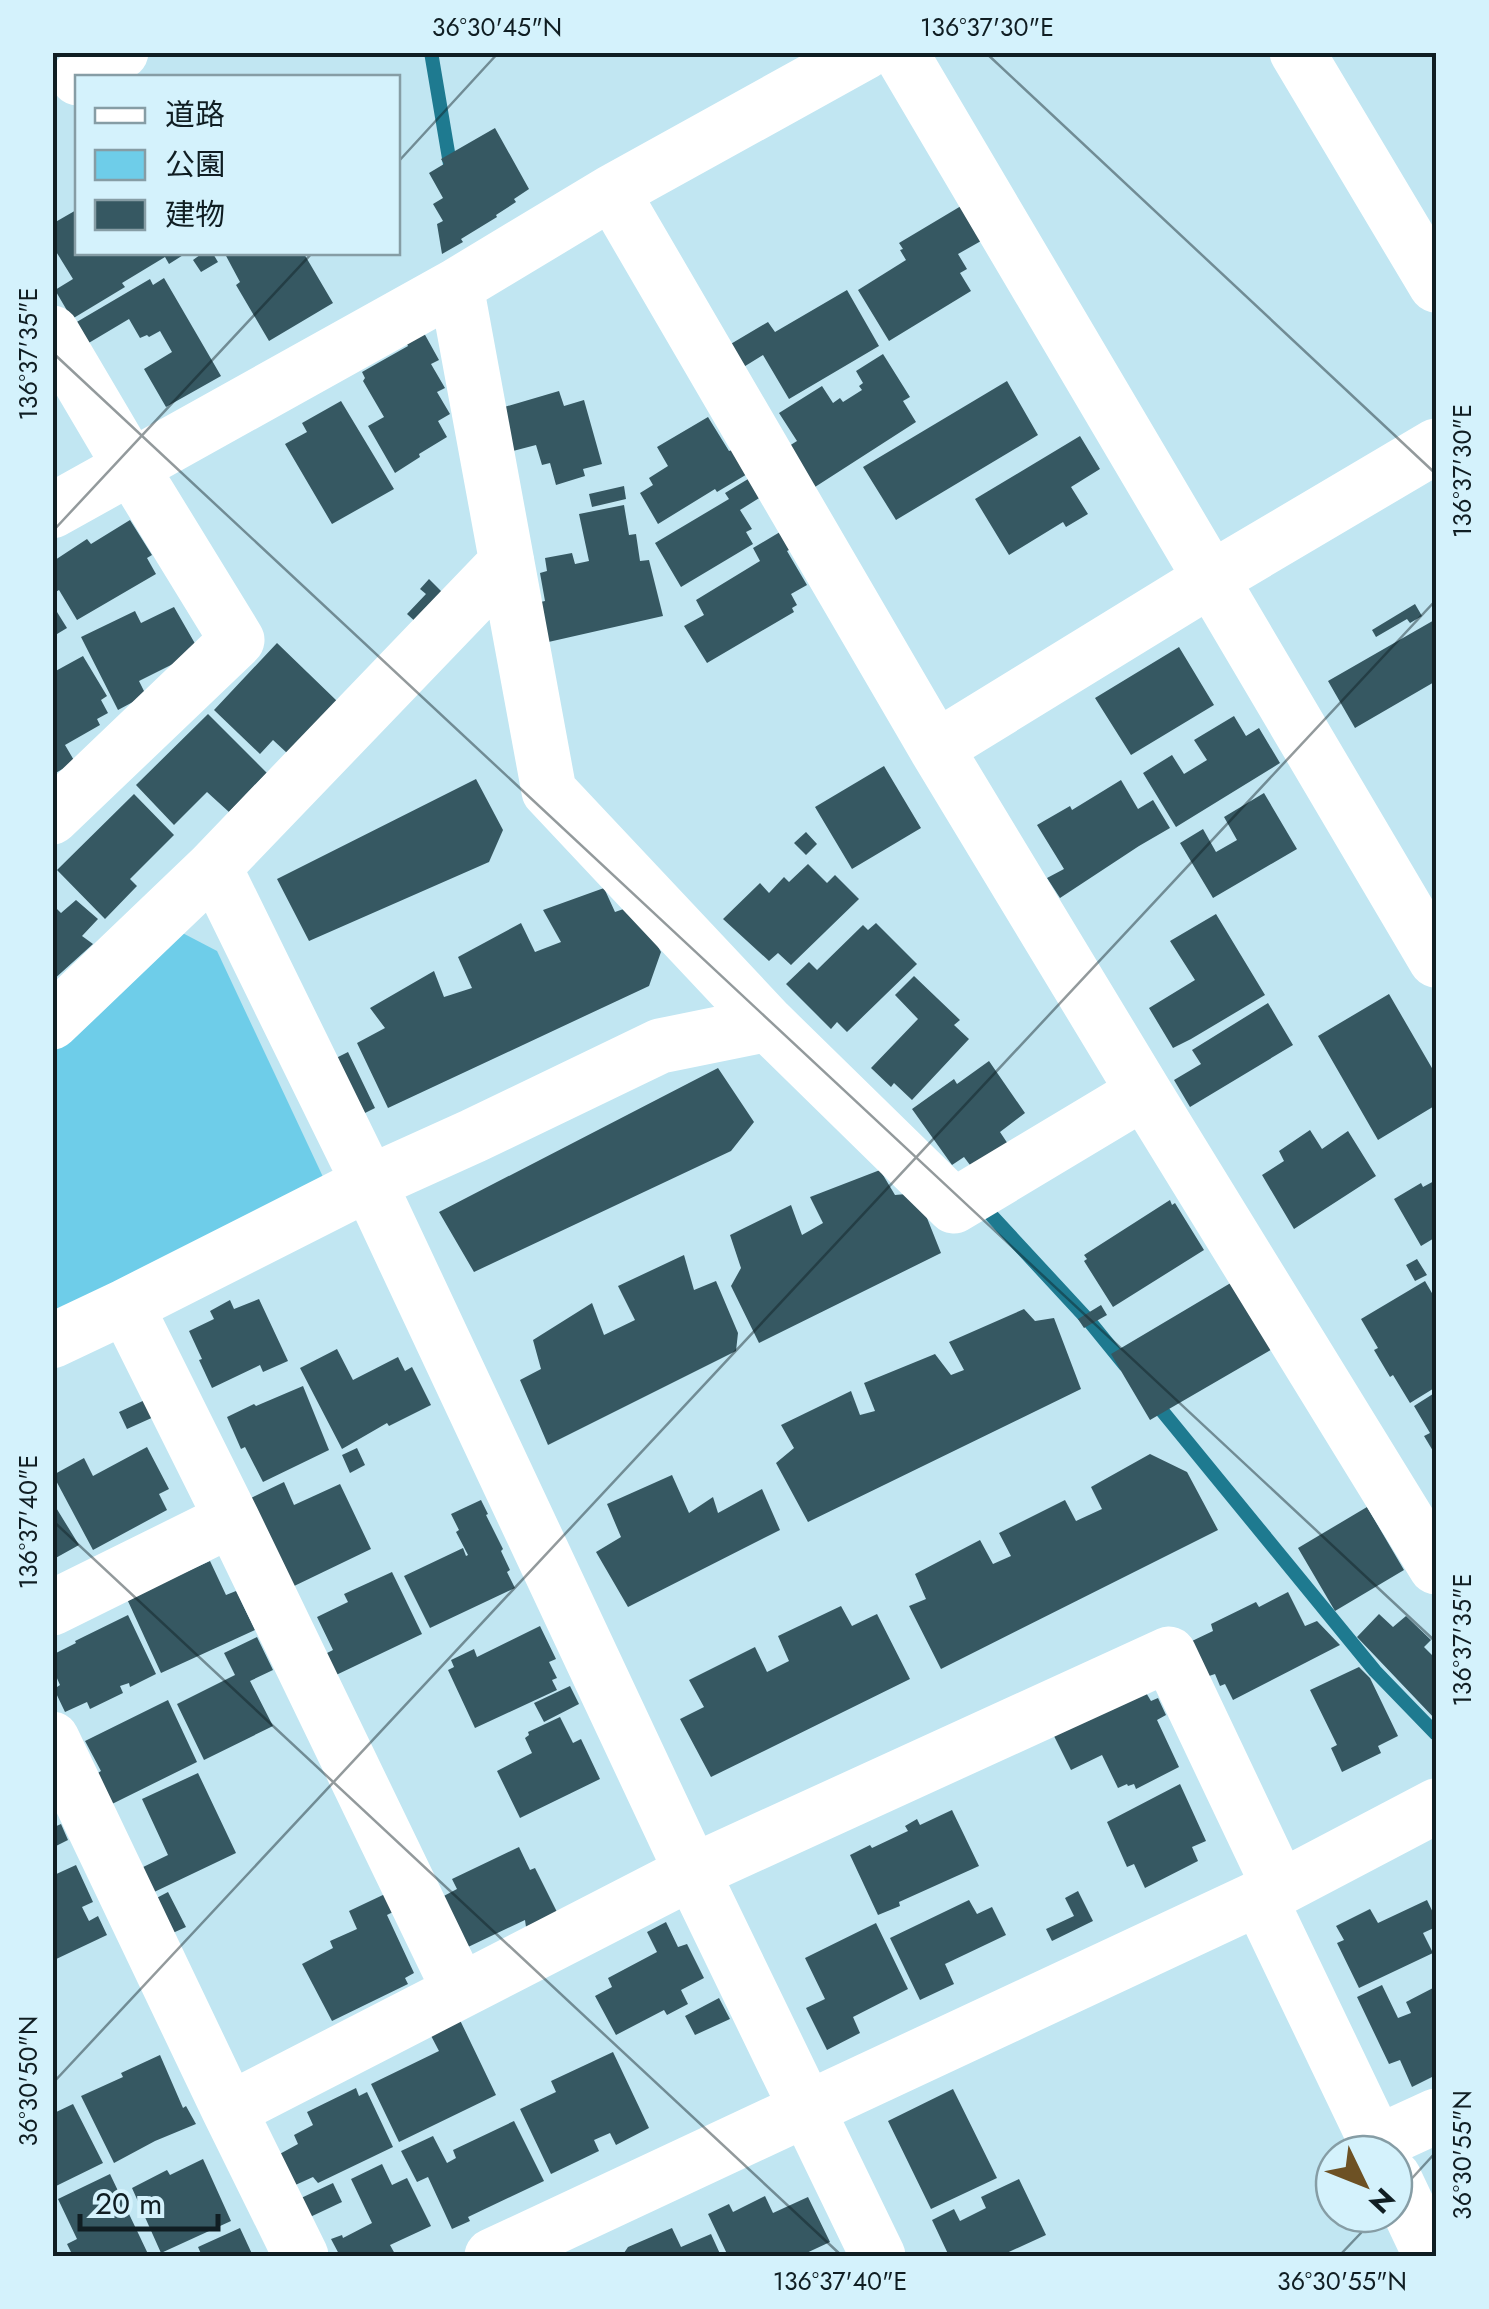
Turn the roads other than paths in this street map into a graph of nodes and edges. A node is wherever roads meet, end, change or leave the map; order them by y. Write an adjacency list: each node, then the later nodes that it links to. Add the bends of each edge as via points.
1 (121, 52): 5 (street)
2 (865, 52): 8 (street)
3 (900, 52): 16 (street)
4 (1296, 52): 10 (street)
5 (83, 75)
6 (75, 80): 7 (street)
7 (52, 92)
8 (612, 192): 9 (street); 17 (street)
9 (468, 278): 13 (street); 15 (street)
10 (1436, 285)
11 (52, 334): 13 (street)
12 (1436, 446): 16 (street)
13 (131, 467): 14 (street); 18 (street, via 237,640)
14 (52, 512)
15 (506, 562): 19 (street); 22 (street, via 549,792)
16 (1210, 578): 17 (street); 20 (street)
17 (936, 748): 23 (street)
18 (52, 817)
19 (214, 867): 21 (street); 24 (street)
20 (1436, 960)
21 (52, 1022)
22 (768, 1024): 23 (street, via 954,1206); 24 (street, via 660,1046)
23 (1144, 1092): 28 (street)
24 (369, 1183): 25 (street); 32 (street)
25 (126, 1306): 26 (street); 27 (street)
26 (52, 1341)
27 (232, 1520): 29 (street); 34 (street)
28 (1436, 1567)
29 (52, 1608)
30 (52, 1739): 35 (street)
31 (1436, 1806): 33 (street)
32 (692, 1872): 33 (street, via 1169,1654); 34 (street); 36 (street)
33 (1269, 1892): 36 (street); 38 (street)
34 (460, 1991): 35 (street)
35 (228, 2110): 42 (street)
36 (807, 2110): 41 (street); 44 (street)
37 (1436, 2116): 39 (street)
38 (1374, 2134)
39 (1414, 2135)
40 (1414, 2220): 45 (street)
41 (576, 2238): 43 (street)
42 (301, 2256)
43 (492, 2256)
44 (878, 2256)
45 (1431, 2256)

